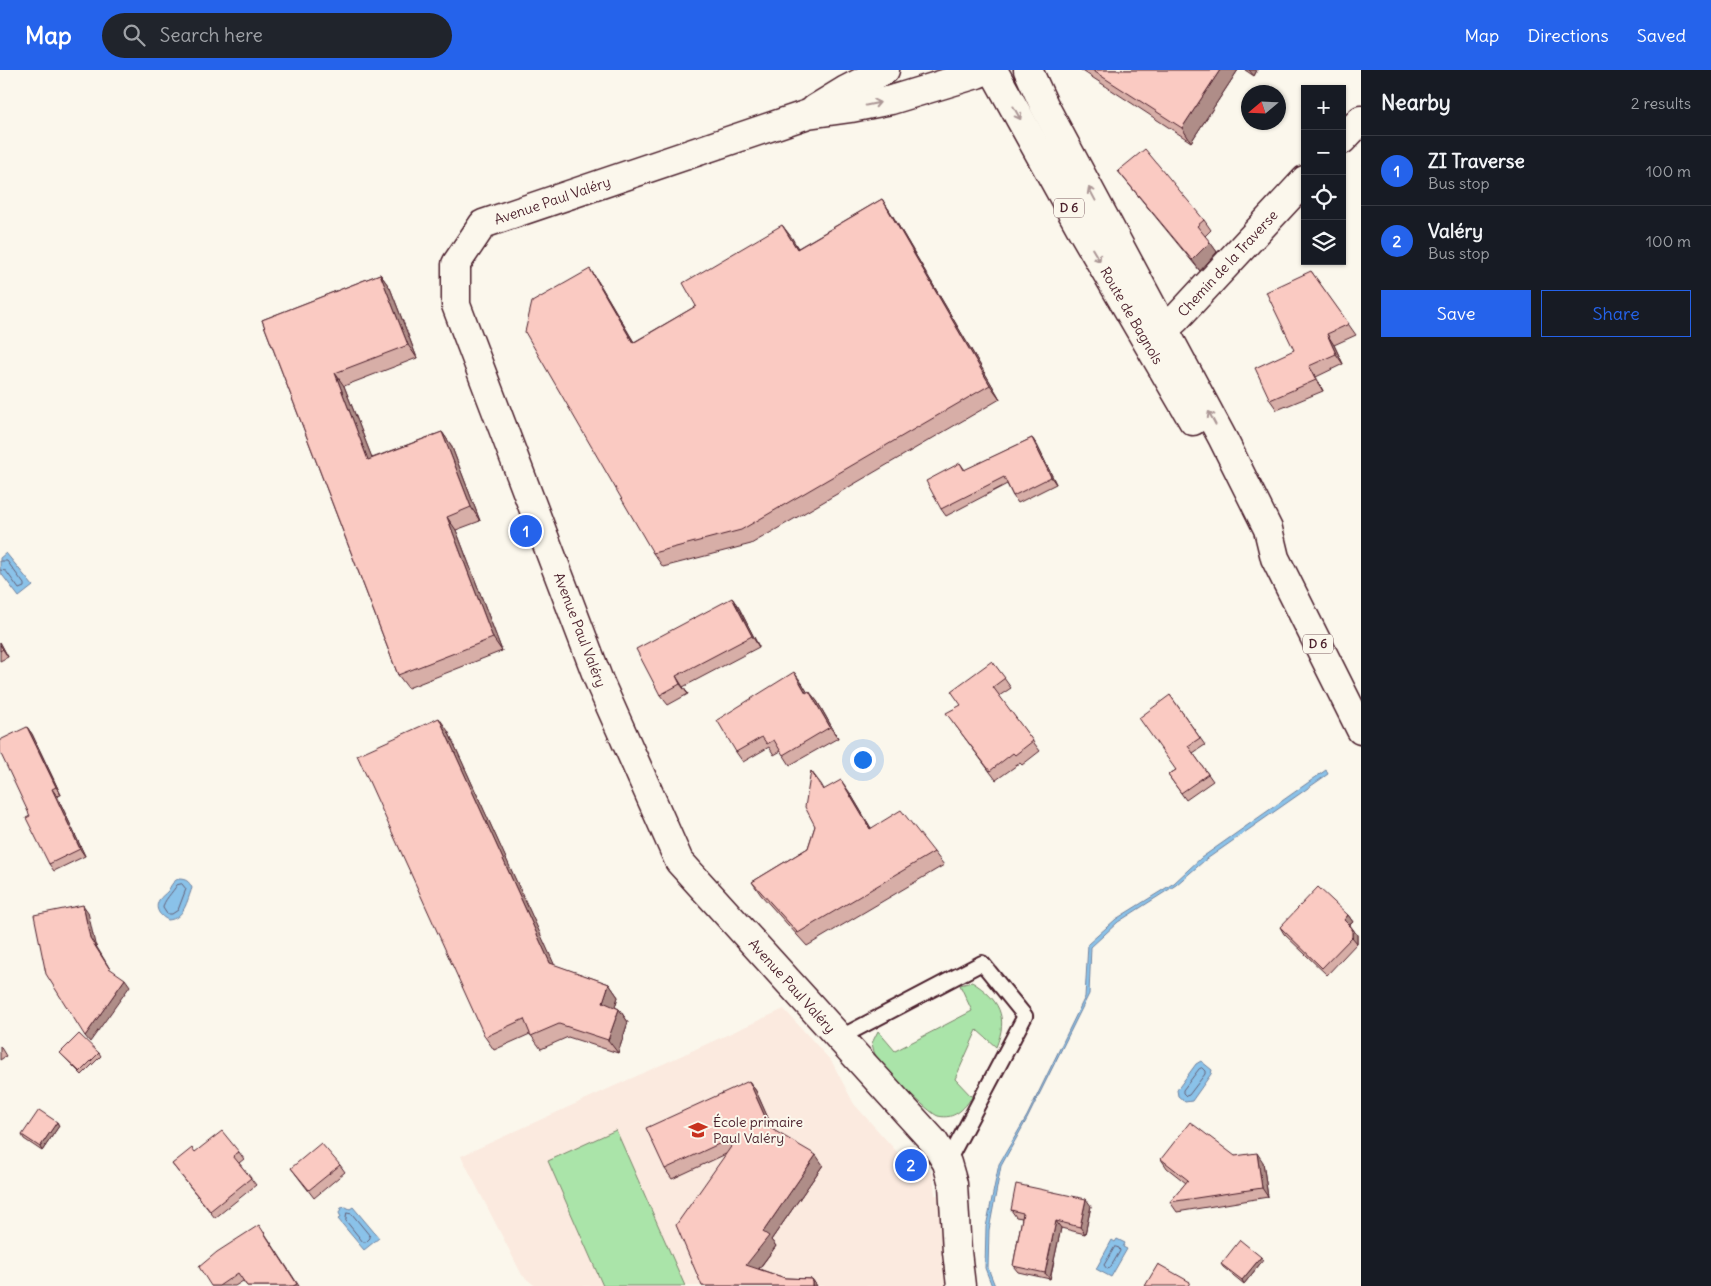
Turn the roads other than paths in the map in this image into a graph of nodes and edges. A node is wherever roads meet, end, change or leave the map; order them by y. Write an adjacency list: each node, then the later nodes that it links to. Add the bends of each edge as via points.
1 (886, 70): 5 (street, Avenue Paul Valéry)
2 (986, 70): 5 (street, Avenue Paul Valéry, one-way to 2, via 891,100)
3 (994, 70): 9 (street, Route de Bagnols / D 6, one-way to 9, via 1080,227)
4 (1028, 70): 9 (street, Route de Bagnols / D 6, one-way to 4)
5 (808, 114): 11 (street, Avenue Paul Valéry, via 483,224 456,264 456,305 599,681 679,860)
6 (1361, 120): 7 (street)
7 (1346, 136)
8 (1301, 184): 9 (street, Chemin de la Traverse)
9 (1157, 336): 10 (street, Route de Bagnols / D 6, via 1209,448 1258,540 1275,558)
10 (1361, 730)
11 (839, 1038): 12 (street, Avenue Paul Valéry, via 934,1142); 12 (lane, via 982,963 1026,1016)
12 (947, 1163): 13 (street, Avenue Paul Valéry, via 953,1184)
13 (962, 1286)

